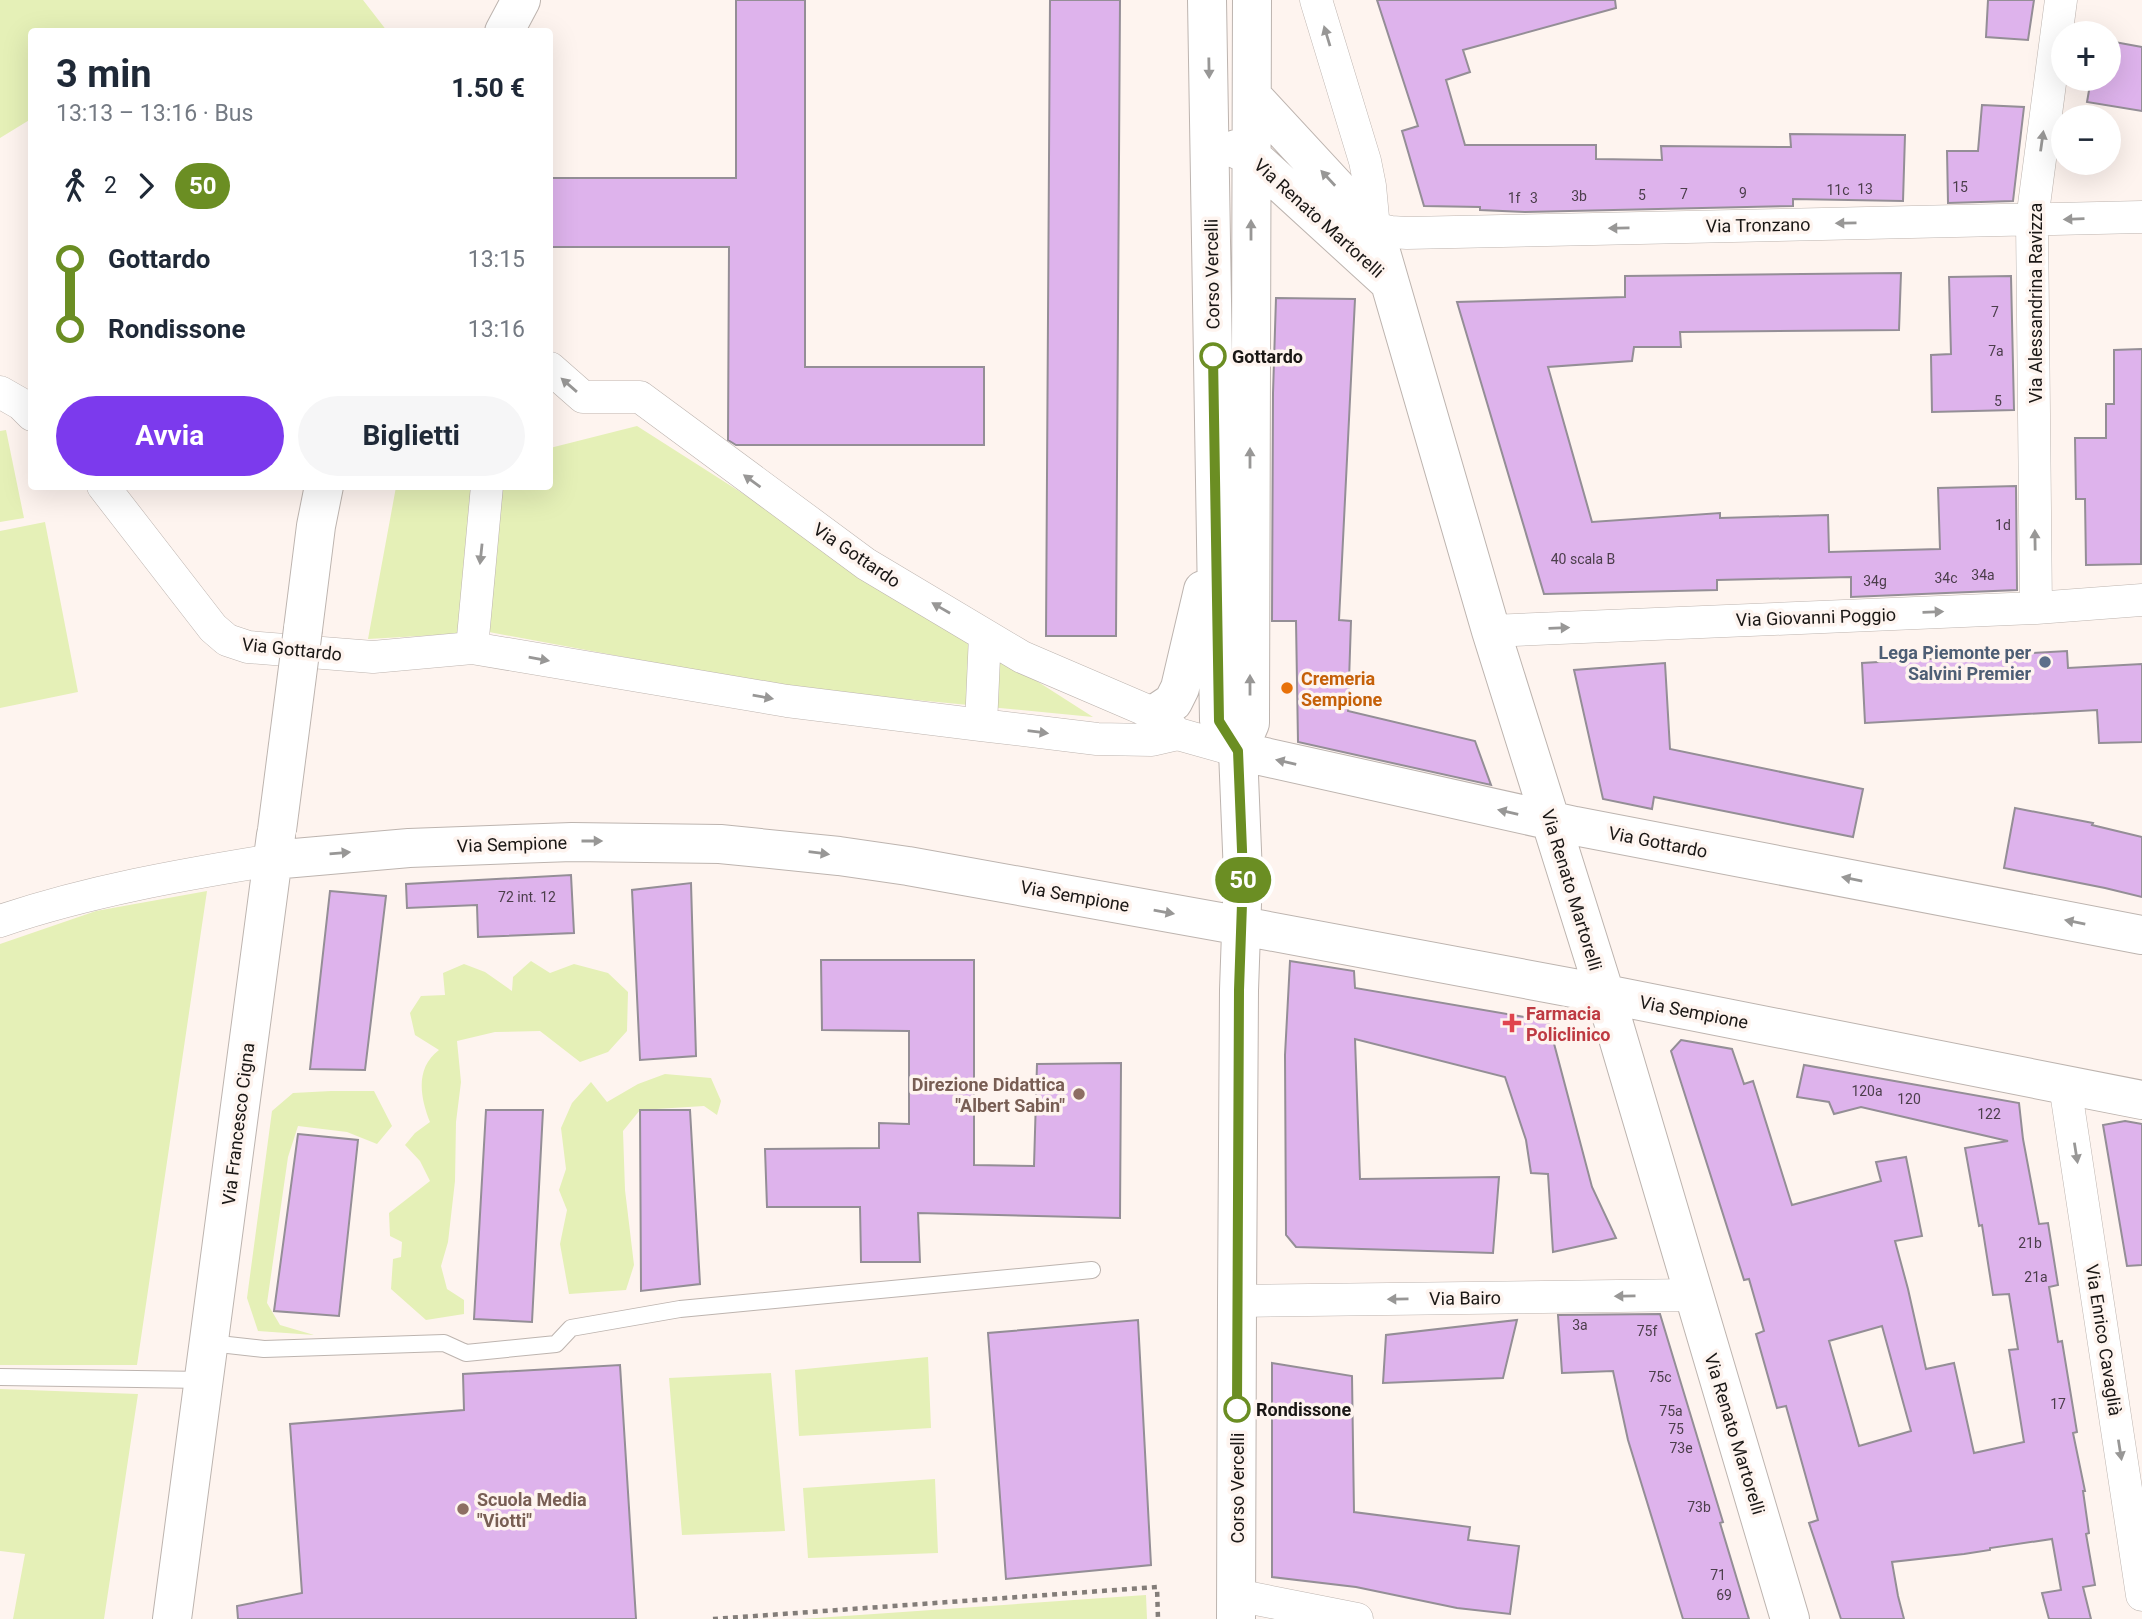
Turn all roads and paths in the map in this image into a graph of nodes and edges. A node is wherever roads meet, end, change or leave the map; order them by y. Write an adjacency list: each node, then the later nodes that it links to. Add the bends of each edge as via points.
1 (521, 0): 6 (street)
2 (1208, 0): 8 (street, Corso Vercelli, one-way to 8)
3 (1252, 0): 7 (street, Corso Vercelli)
4 (1316, 0): 12 (street, Via Renato Martorelli, one-way to 4, via 1368,174)
5 (2061, 0): 11 (street, Via Alessandrina Ravizza, one-way to 5)
6 (506, 28)
7 (1252, 96): 9 (street, Corso Vercelli); 12 (street, Via Renato Martorelli, one-way to 7)
8 (1210, 137): 9 (street, Via Renato Martorelli); 20 (street, Corso Vercelli)
9 (1251, 156): 13 (street, Via Renato Martorelli); 28 (street, Corso Vercelli, one-way to 9, via 1250,723)
10 (2142, 217): 11 (street, Via Tronzano, one-way to 11)
11 (2032, 220): 12 (street, Via Tronzano, one-way to 12, via 1407,233); 22 (street, Via Alessandrina Ravizza, one-way to 11)
12 (1374, 228): 13 (street, Via Renato Martorelli)
13 (1390, 283): 23 (street, Via Renato Martorelli)
14 (553, 371): 24 (street, Via Gottardo, one-way to 14, via 866,564 640,397 583,397)
15 (0, 392): 16 (street)
16 (28, 411)
17 (106, 490): 25 (street, Via Gottardo, via 227,640 248,647 373,657)
18 (323, 490): 30 (street, Via Francesco Cigna, bridge)
19 (487, 490): 25 (street, one-way to 25)
20 (1216, 559): 26 (street, via 1203,586); 28 (street, Corso Vercelli, via 1219,721)
21 (2142, 600): 22 (street, Via Giovanni Poggio)
22 (2036, 608): 23 (street, Via Giovanni Poggio, one-way to 22)
23 (1491, 631): 29 (street, Via Renato Martorelli)
24 (985, 635): 26 (street, Via Gottardo); 27 (street)
25 (472, 648): 27 (street, Via Gottardo, one-way to 27, via 788,701)
26 (1167, 724): 27 (street, Via Gottardo, one-way to 26, via 1097,739 1152,740); 28 (street, Via Gottardo)
27 (981, 725)
28 (1238, 751): 29 (street, Via Gottardo, one-way to 28); 32 (street, Corso Vercelli)
29 (1551, 821): 33 (street, Via Gottardo, one-way to 29); 34 (street, Via Renato Martorelli)
30 (274, 845): 31 (street, Via Sempione); 32 (street, Via Sempione, one-way to 32, via 742,845 883,862); 40 (street, Via Francesco Cigna)
31 (0, 921)
32 (1242, 926): 34 (street, Via Sempione); 39 (street, Corso Vercelli)
33 (2142, 935)
34 (1605, 994): 35 (street, Via Sempione); 38 (street, Via Renato Martorelli)
35 (2066, 1085): 36 (street, Via Sempione); 43 (street, Via Enrico Cavaglià, one-way to 43)
36 (2142, 1100)
37 (1092, 1270): 40 (lane, via 680,1309 571,1328 556,1344 466,1353 444,1343 264,1349)
38 (1693, 1295): 39 (street, Via Bairo, one-way to 39); 49 (street, Via Renato Martorelli)
39 (1237, 1301): 44 (street, Corso Vercelli)
40 (210, 1343): 42 (street, Via Francesco Cigna)
41 (0, 1377): 42 (lane)
42 (205, 1380): 45 (street, Via Francesco Cigna)
43 (2142, 1595)
44 (1236, 1607): 48 (street, Corso Vercelli)
45 (172, 1619)
46 (713, 1619): 47 (path, via 1157,1587)
47 (1158, 1619)
48 (1357, 1619)
49 (1790, 1619)

